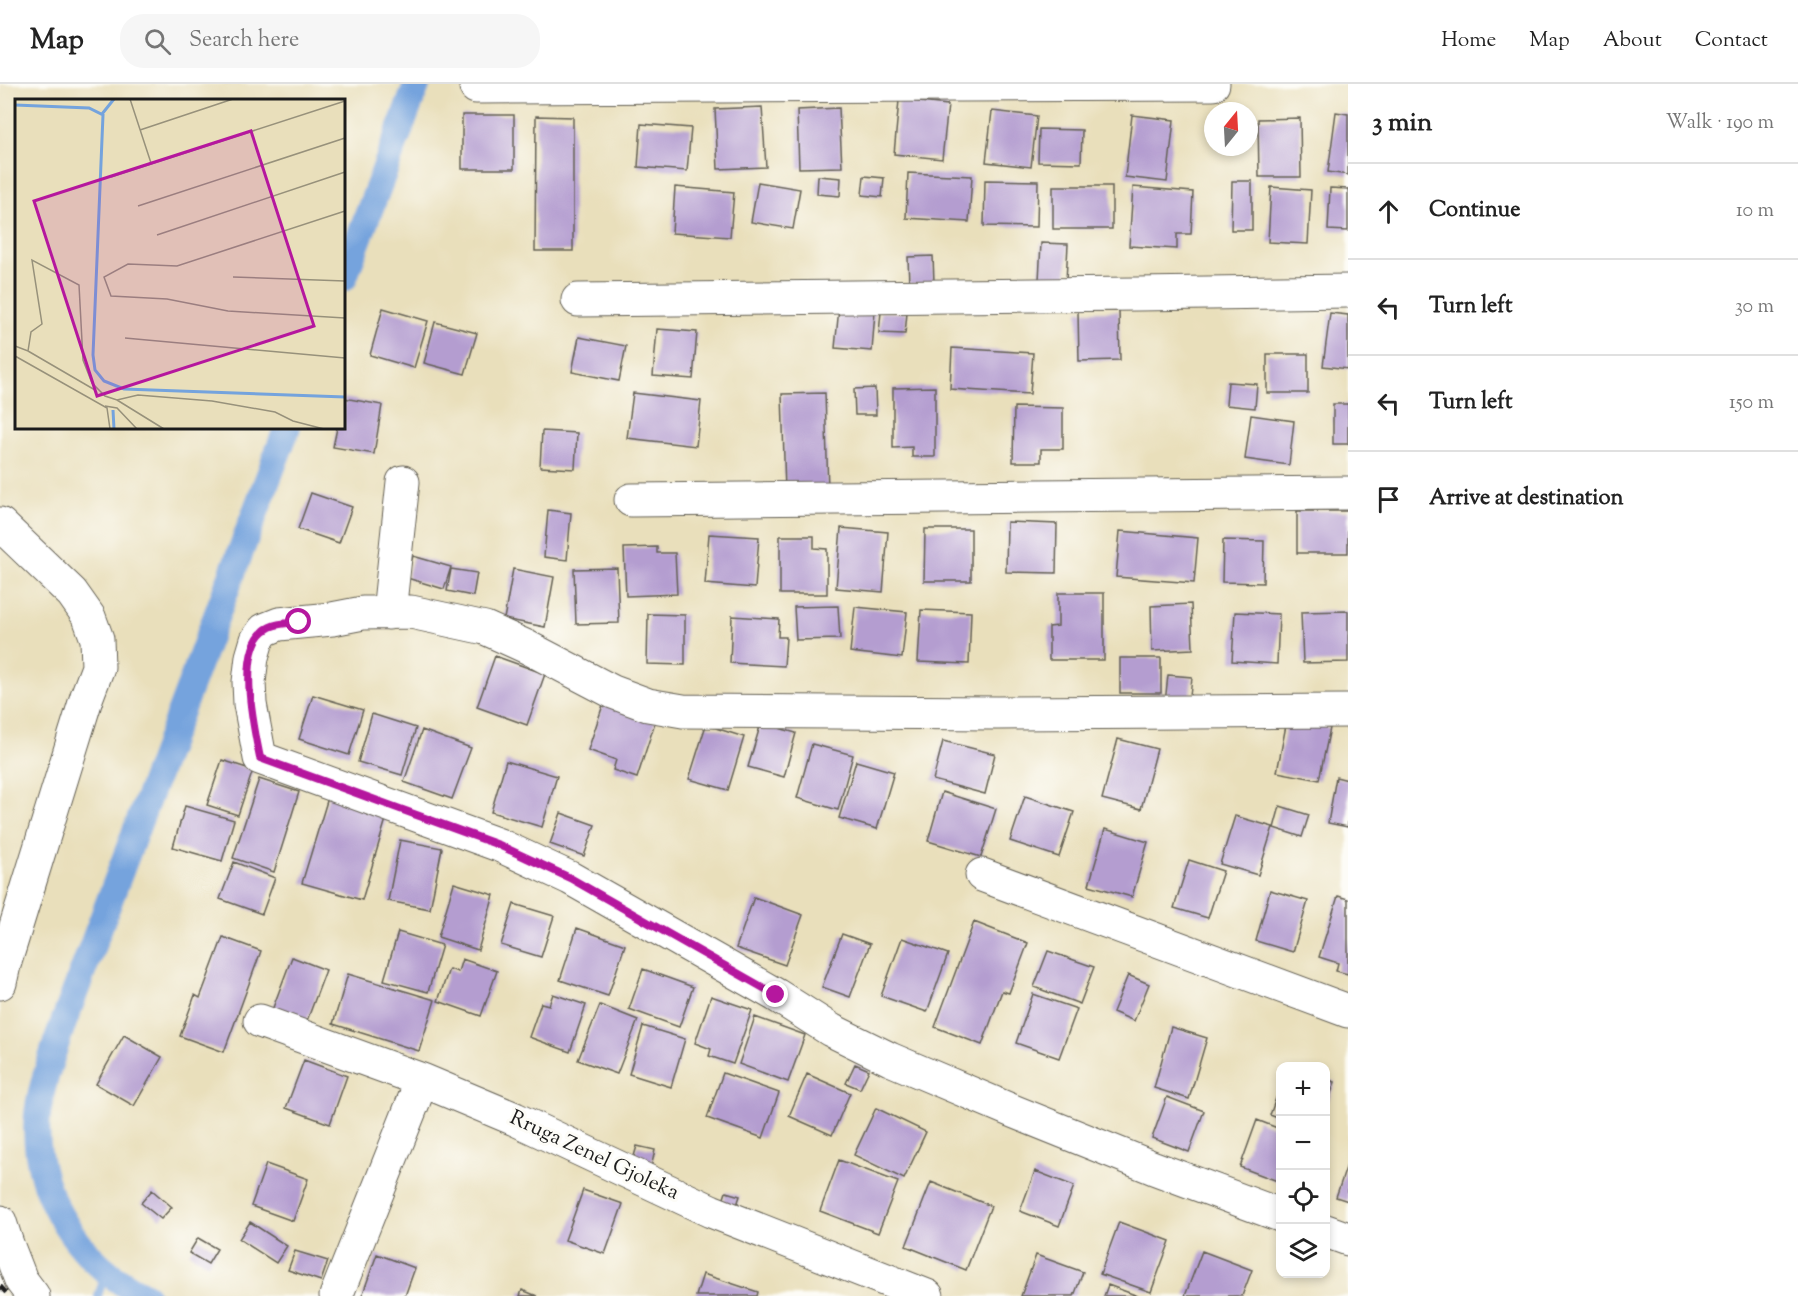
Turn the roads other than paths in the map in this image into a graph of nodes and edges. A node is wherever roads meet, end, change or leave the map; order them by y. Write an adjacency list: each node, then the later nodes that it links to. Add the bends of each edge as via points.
1 (1213, 84): 2 (street)
2 (727, 85): 3 (street)
3 (476, 87)
4 (1348, 291): 5 (street)
5 (578, 300)
6 (403, 482): 10 (street)
7 (1348, 493): 8 (street)
8 (631, 500)
9 (0, 524): 13 (street, via 72,593 89,617 97,639 98,667)
10 (389, 613): 11 (street, via 411,612 485,628 613,692 648,705 683,711); 17 (street, via 279,624 264,630 256,640 249,682 260,758 499,845 570,878 831,1030 890,1059 1025,1117)
11 (1348, 711)
12 (982, 875): 14 (street)
13 (0, 983)
14 (1348, 1011)
15 (260, 1021): 16 (street, Rruga Zenel Gjoleka)
16 (422, 1080): 22 (street); 23 (street, Rruga Zenel Gjoleka, via 711,1211)
17 (1276, 1213)
18 (0, 1222): 21 (street)
19 (1330, 1232): 20 (street)
20 (1348, 1239)
21 (18, 1278)
22 (336, 1296)
23 (927, 1296)

